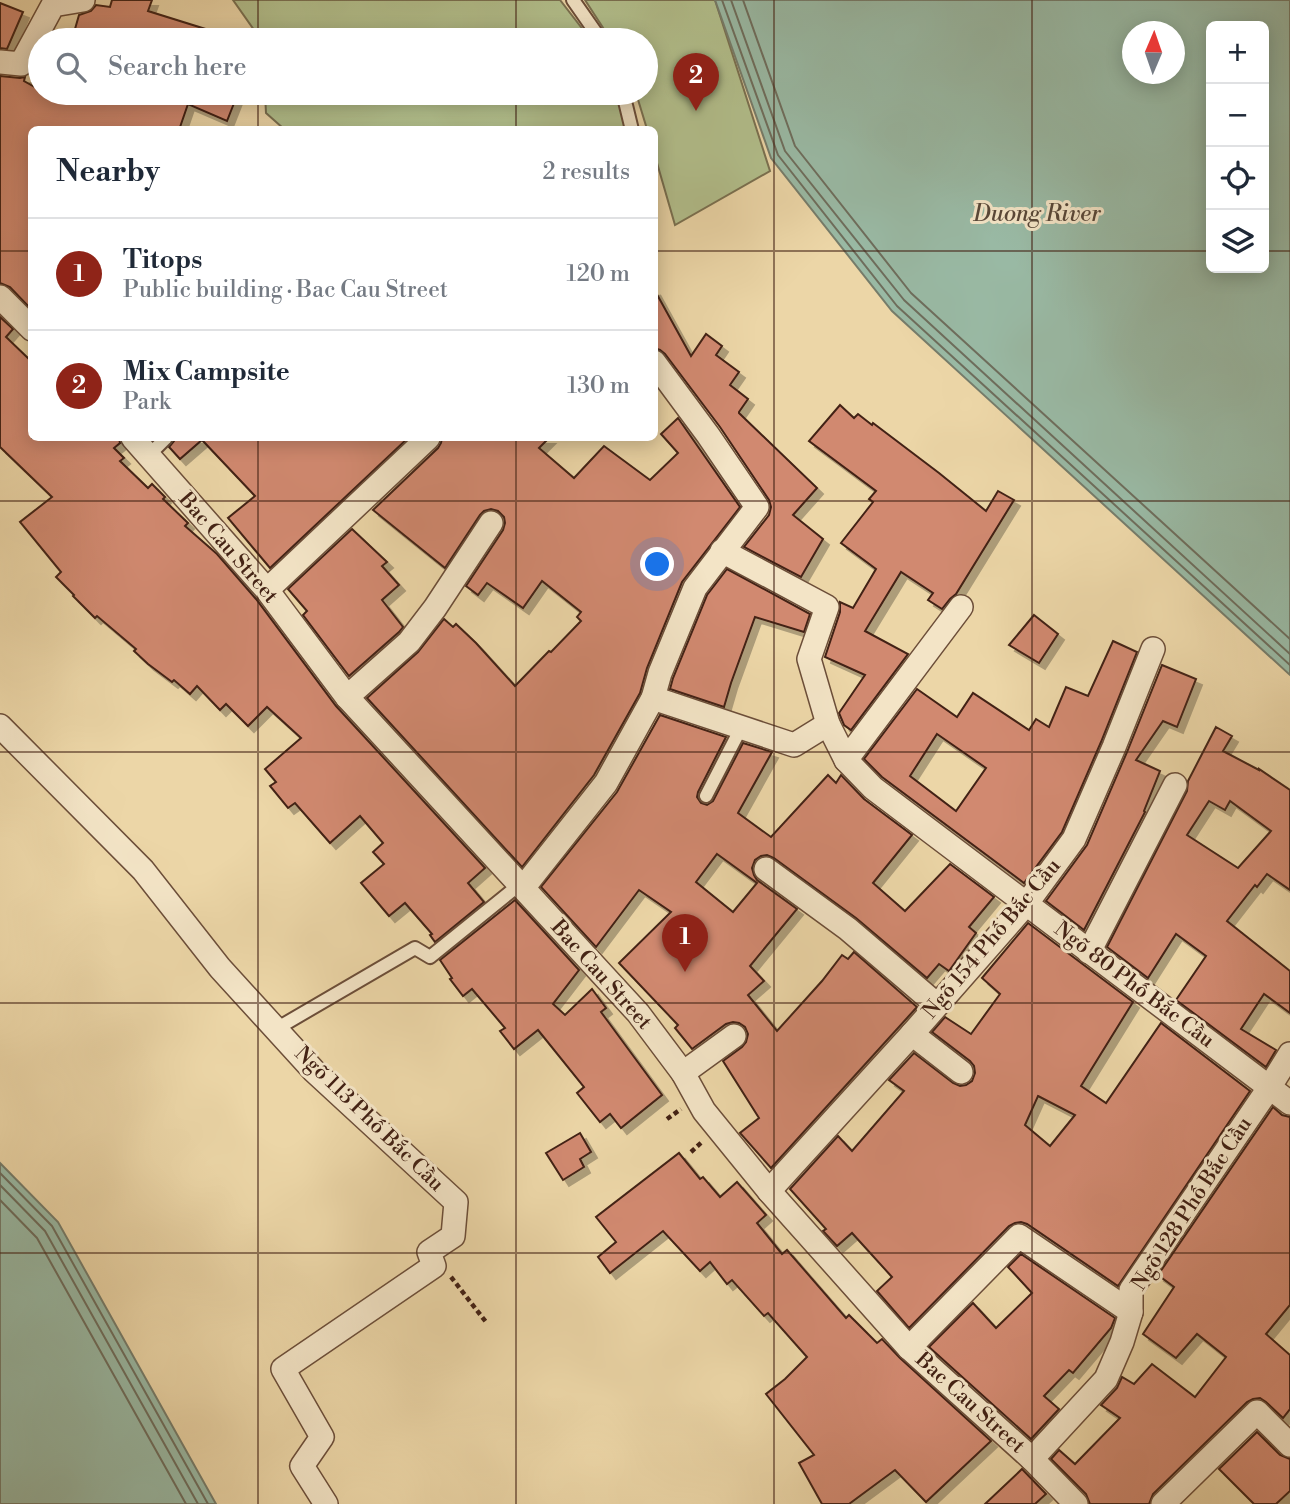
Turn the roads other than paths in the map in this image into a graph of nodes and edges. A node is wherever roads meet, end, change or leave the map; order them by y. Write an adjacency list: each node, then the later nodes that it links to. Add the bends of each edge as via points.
1 (83, 0): 3 (street, via 53,5)
2 (573, 0): 4 (lane)
3 (41, 28)
4 (593, 28)
5 (28, 51): 6 (street, via 21,64)
6 (0, 62)
7 (626, 105): 8 (lane)
8 (631, 126)
9 (0, 296): 10 (street)
10 (28, 325)
11 (658, 367): 17 (street, via 757,507)
12 (136, 441): 15 (street, Bac Cau Street)
13 (163, 441): 15 (lane)
14 (425, 441): 18 (street)
15 (148, 456): 18 (street, Bac Cau Street)
16 (491, 523): 21 (street, via 409,642)
17 (722, 551): 22 (street, via 695,588); 23 (street, Ngõ 80 Phố Bắc Cầu, via 827,607 808,659)
18 (267, 590): 21 (street, Bac Cau Street)
19 (961, 607): 26 (street)
20 (1153, 649): 31 (street, Ngõ 154 Phố Bắc Cầu, via 1074,839)
21 (347, 696): 30 (street, Bac Cau Street)
22 (653, 698): 25 (street); 30 (street, via 606,783)
23 (828, 724): 25 (street, via 794,745); 26 (street, Ngõ 80 Phố Bắc Cầu)
24 (0, 726): 34 (street, Ngõ 113 Phố Bắc Cầu, via 143,870 220,968)
25 (741, 728): 28 (lane)
26 (846, 760): 31 (street, Ngõ 80 Phố Bắc Cầu, via 873,788)
27 (1175, 785): 32 (street)
28 (706, 796)
29 (766, 869): 33 (street, via 848,929)
30 (521, 886): 34 (lane, via 430,957 415,948); 39 (street, Bac Cau Street, via 638,1013)
31 (1027, 903): 32 (street, Ngõ 80 Phố Bắc Cầu); 33 (street, Ngõ 154 Phố Bắc Cầu)
32 (1089, 952): 40 (street, Ngõ 80 Phố Bắc Cầu)
33 (937, 1005): 35 (street, Ngõ 154 Phố Bắc Cầu)
34 (276, 1029): 47 (street, Ngõ 113 Phố Bắc Cầu, via 314,1071 456,1202 453,1236 429,1252 434,1266 283,1369 322,1437 302,1466)
35 (912, 1034): 38 (street); 42 (street, Ngõ 154 Phố Bắc Cầu)
36 (734, 1036): 39 (street)
37 (1290, 1054): 40 (street, Ngõ 128 Phố Bắc Cầu)
38 (961, 1072)
39 (683, 1073): 42 (street, Bac Cau Street, via 704,1111)
40 (1269, 1087): 41 (street, Ngõ 80 Phố Bắc Cầu); 43 (street, Ngõ 128 Phố Bắc Cầu, via 1131,1290)
41 (1290, 1102)
42 (769, 1191): 44 (street, Bac Cau Street)
43 (1131, 1312): 44 (street, via 1019,1236); 46 (street, Ngõ 128 Phố Bắc Cầu, via 1106,1379)
44 (909, 1348): 46 (street, Bac Cau Street)
45 (1290, 1446): 49 (street, via 1257,1412)
46 (1032, 1459): 48 (street, Bac Cau Street)
47 (326, 1504)
48 (1076, 1504)
49 (1163, 1504)

